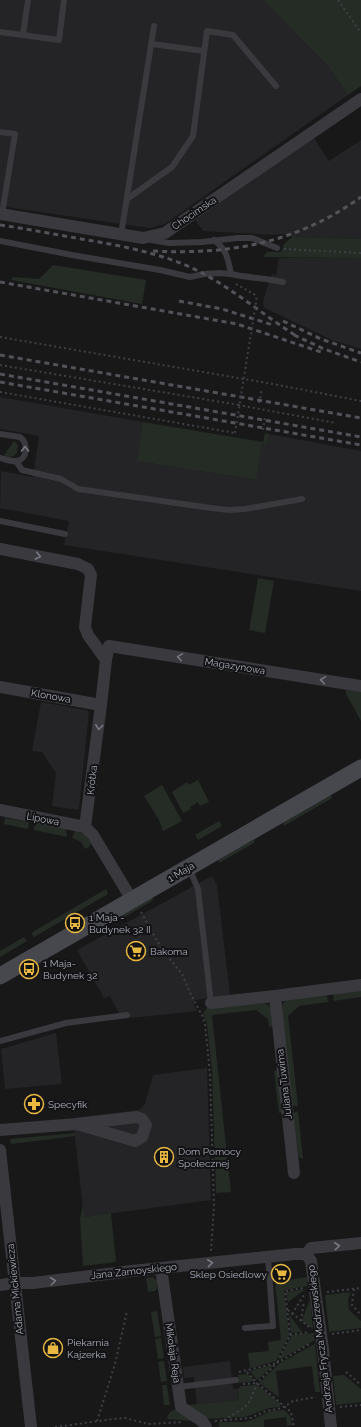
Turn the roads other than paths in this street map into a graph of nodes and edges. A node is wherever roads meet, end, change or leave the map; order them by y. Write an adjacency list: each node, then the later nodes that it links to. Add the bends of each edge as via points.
1 (28, 0): 5 (lane)
2 (64, 0): 5 (lane, via 59,40)
3 (154, 26): 6 (lane)
4 (0, 32): 5 (lane)
5 (23, 35)
6 (152, 44): 7 (lane); 11 (lane)
7 (204, 51): 8 (lane, via 206,31 233,35); 11 (lane, via 193,136 172,167)
8 (276, 86)
9 (361, 99): 14 (street, Chocimska, via 165,233)
10 (0, 132): 12 (lane, via 14,134)
11 (127, 199): 13 (lane)
12 (1, 214): 13 (street, Chocimska)
13 (121, 235): 14 (street, Chocimska)
14 (142, 238): 15 (lane, via 169,243)
15 (214, 240): 17 (lane, via 252,238); 18 (lane, via 225,250)
16 (0, 241): 18 (lane, via 190,277)
17 (277, 248)
18 (231, 274): 19 (lane)
19 (283, 282)
20 (0, 434): 22 (lane, one-way to 20, via 24,456 26,444 20,437)
21 (0, 458): 22 (lane)
22 (16, 461): 23 (lane, via 22,470 61,479 78,489 211,508 245,509)
23 (302, 499)
24 (0, 521): 25 (lane)
25 (65, 534)
26 (0, 549): 28 (street, one-way to 28, via 78,564 88,569 90,575 85,627)
27 (109, 646): 28 (street, Krótka); 29 (street, Magazynowa, one-way to 27)
28 (106, 660): 31 (street, Krótka)
29 (361, 686)
30 (0, 687): 31 (street, Klonowa)
31 (101, 705): 34 (street, Krótka, one-way to 34)
32 (361, 768): 35 (street, 1 Maja)
33 (0, 810): 34 (street, Lipowa)
34 (85, 827): 36 (street, via 93,835)
35 (189, 867): 36 (street, 1 Maja); 40 (lane, via 198,889)
36 (137, 906): 37 (street, 1 Maja)
37 (0, 976)
38 (361, 985): 39 (street)
39 (275, 996): 40 (street); 47 (street, Juliana Tuwima)
40 (211, 1003)
41 (127, 1015): 42 (lane, via 66,1023)
42 (0, 1041)
43 (77, 1124): 43 (street, via 136,1142 142,1137 146,1125 137,1117); 44 (street)
44 (0, 1130)
45 (0, 1150): 46 (street, Adama Mickiewicza)
46 (1, 1167): 52 (street, Adama Mickiewicza)
47 (294, 1173)
48 (361, 1243): 49 (street, Jana Zamoyskiego, one-way to 48, via 311,1248)
49 (306, 1254): 50 (street, Jana Zamoyskiego); 59 (street, Andrzeja Frycza Modrzewskiego, via 311,1261)
50 (268, 1257): 51 (street, Jana Zamoyskiego, one-way to 50); 54 (lane, via 273,1326)
51 (161, 1268): 52 (street, Jana Zamoyskiego, one-way to 51); 56 (street, Mikołaja Reja)
52 (14, 1283): 53 (street, Jana Zamoyskiego); 57 (street, Adama Mickiewicza)
53 (0, 1285)
54 (245, 1328)
55 (236, 1380): 56 (lane)
56 (178, 1387): 58 (street, Mikołaja Reja, via 181,1407 202,1421)
57 (31, 1427)
58 (206, 1427)
59 (331, 1427)

